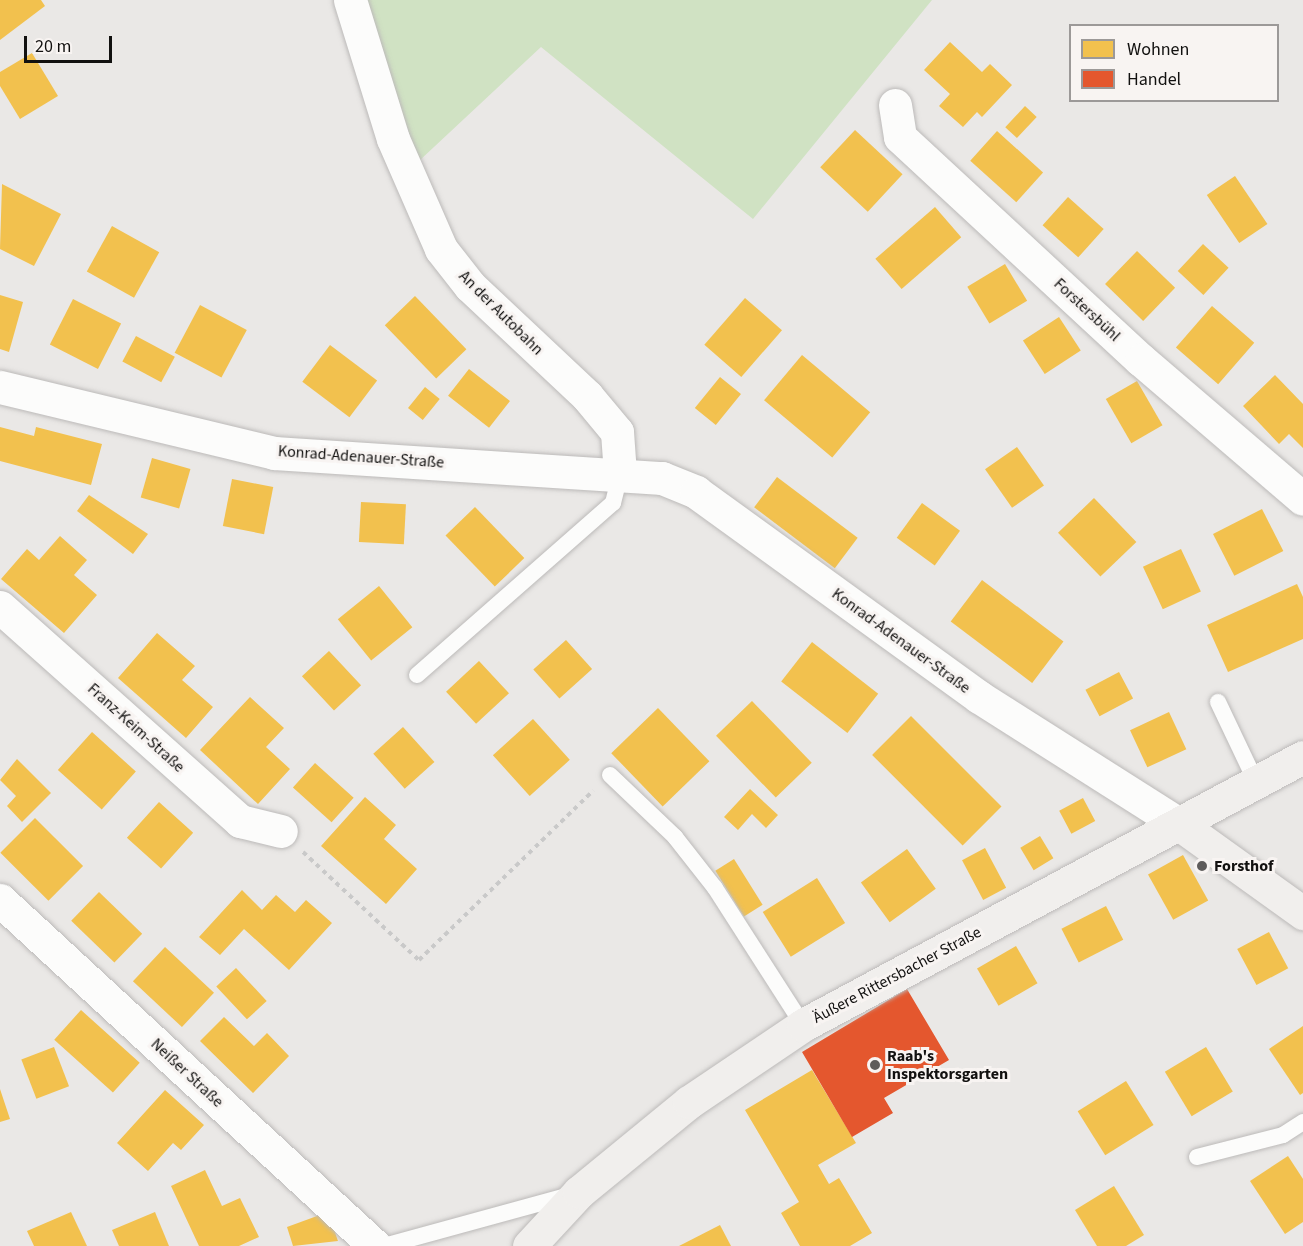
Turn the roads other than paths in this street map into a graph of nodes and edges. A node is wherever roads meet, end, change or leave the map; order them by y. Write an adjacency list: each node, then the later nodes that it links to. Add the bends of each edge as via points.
1 (350, 0): 4 (street, An der Autobahn, via 393,139 441,249 470,286 587,396 617,432)
2 (895, 105): 5 (street, Forstersbühl, via 900,137 1141,360)
3 (0, 387): 4 (street, Konrad-Adenauer-Straße, via 274,453)
4 (620, 474): 7 (lane, via 613,503); 12 (street, Konrad-Adenauer-Straße, via 662,478 696,492 979,697)
5 (1303, 499)
6 (0, 607): 13 (street, Franz-Keim-Straße, via 240,821)
7 (417, 675)
8 (1218, 702): 11 (lane)
9 (1303, 757): 11 (main road, Äußere Rittersbacher Straße)
10 (610, 775): 16 (lane, via 689,854)
11 (1256, 782): 12 (main road, Äußere Rittersbacher Straße)
12 (1179, 824): 15 (main road); 16 (main road, Äußere Rittersbacher Straße)
13 (281, 831)
14 (0, 900): 20 (street, Neißer Straße)
15 (1303, 913)
16 (803, 1025): 19 (main road, Äußere Rittersbacher Straße, via 689,1102)
17 (1303, 1122): 18 (lane, via 1283,1135)
18 (1197, 1157)
19 (579, 1192): 21 (lane); 22 (main road, Äußere Rittersbacher Straße)
20 (375, 1246)
21 (384, 1246)
22 (529, 1246)

